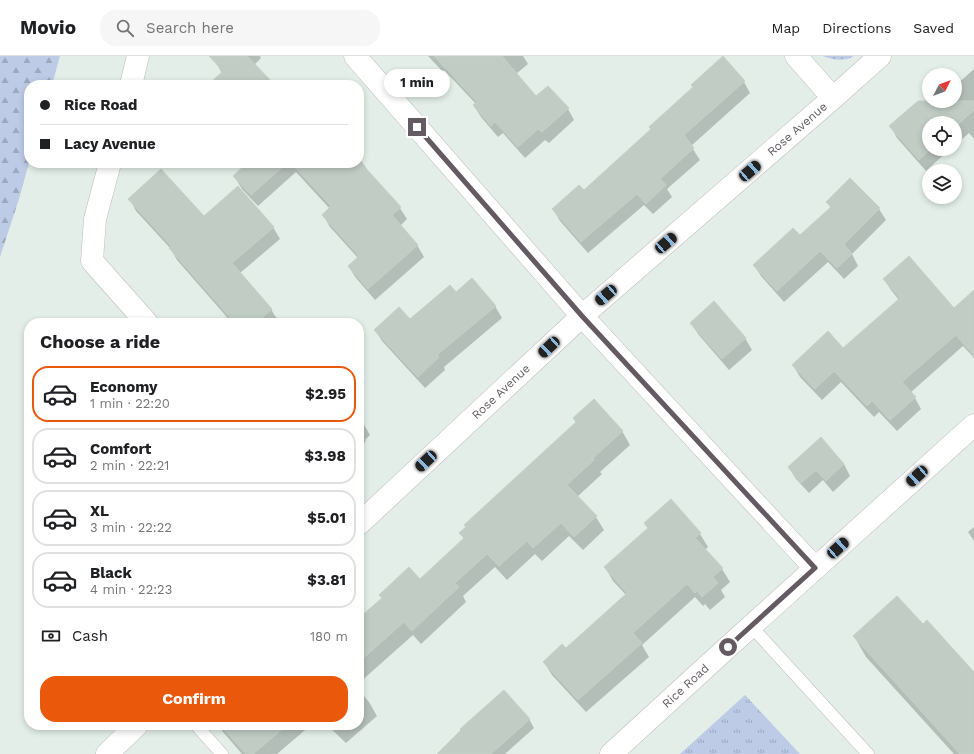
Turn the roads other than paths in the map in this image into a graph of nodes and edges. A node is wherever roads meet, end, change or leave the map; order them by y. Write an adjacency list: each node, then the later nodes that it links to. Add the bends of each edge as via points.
1 (138, 56): 5 (street)
2 (355, 56): 8 (street)
3 (796, 56): 6 (street)
4 (880, 56): 6 (street, Rose Avenue)
5 (132, 80)
6 (833, 98): 8 (street, Rose Avenue)
7 (109, 168): 9 (street, via 95,219 92,261)
8 (582, 316): 11 (street, Rose Avenue); 12 (street)
9 (143, 318)
10 (974, 425): 12 (street, Rice Road)
11 (364, 519)
12 (815, 568): 13 (street, Rice Road)
13 (752, 626): 18 (street, Rice Road); 19 (lane)
14 (132, 730): 16 (street)
15 (200, 730): 17 (lane)
16 (111, 753)
17 (222, 754)
18 (611, 754)
19 (868, 754)

